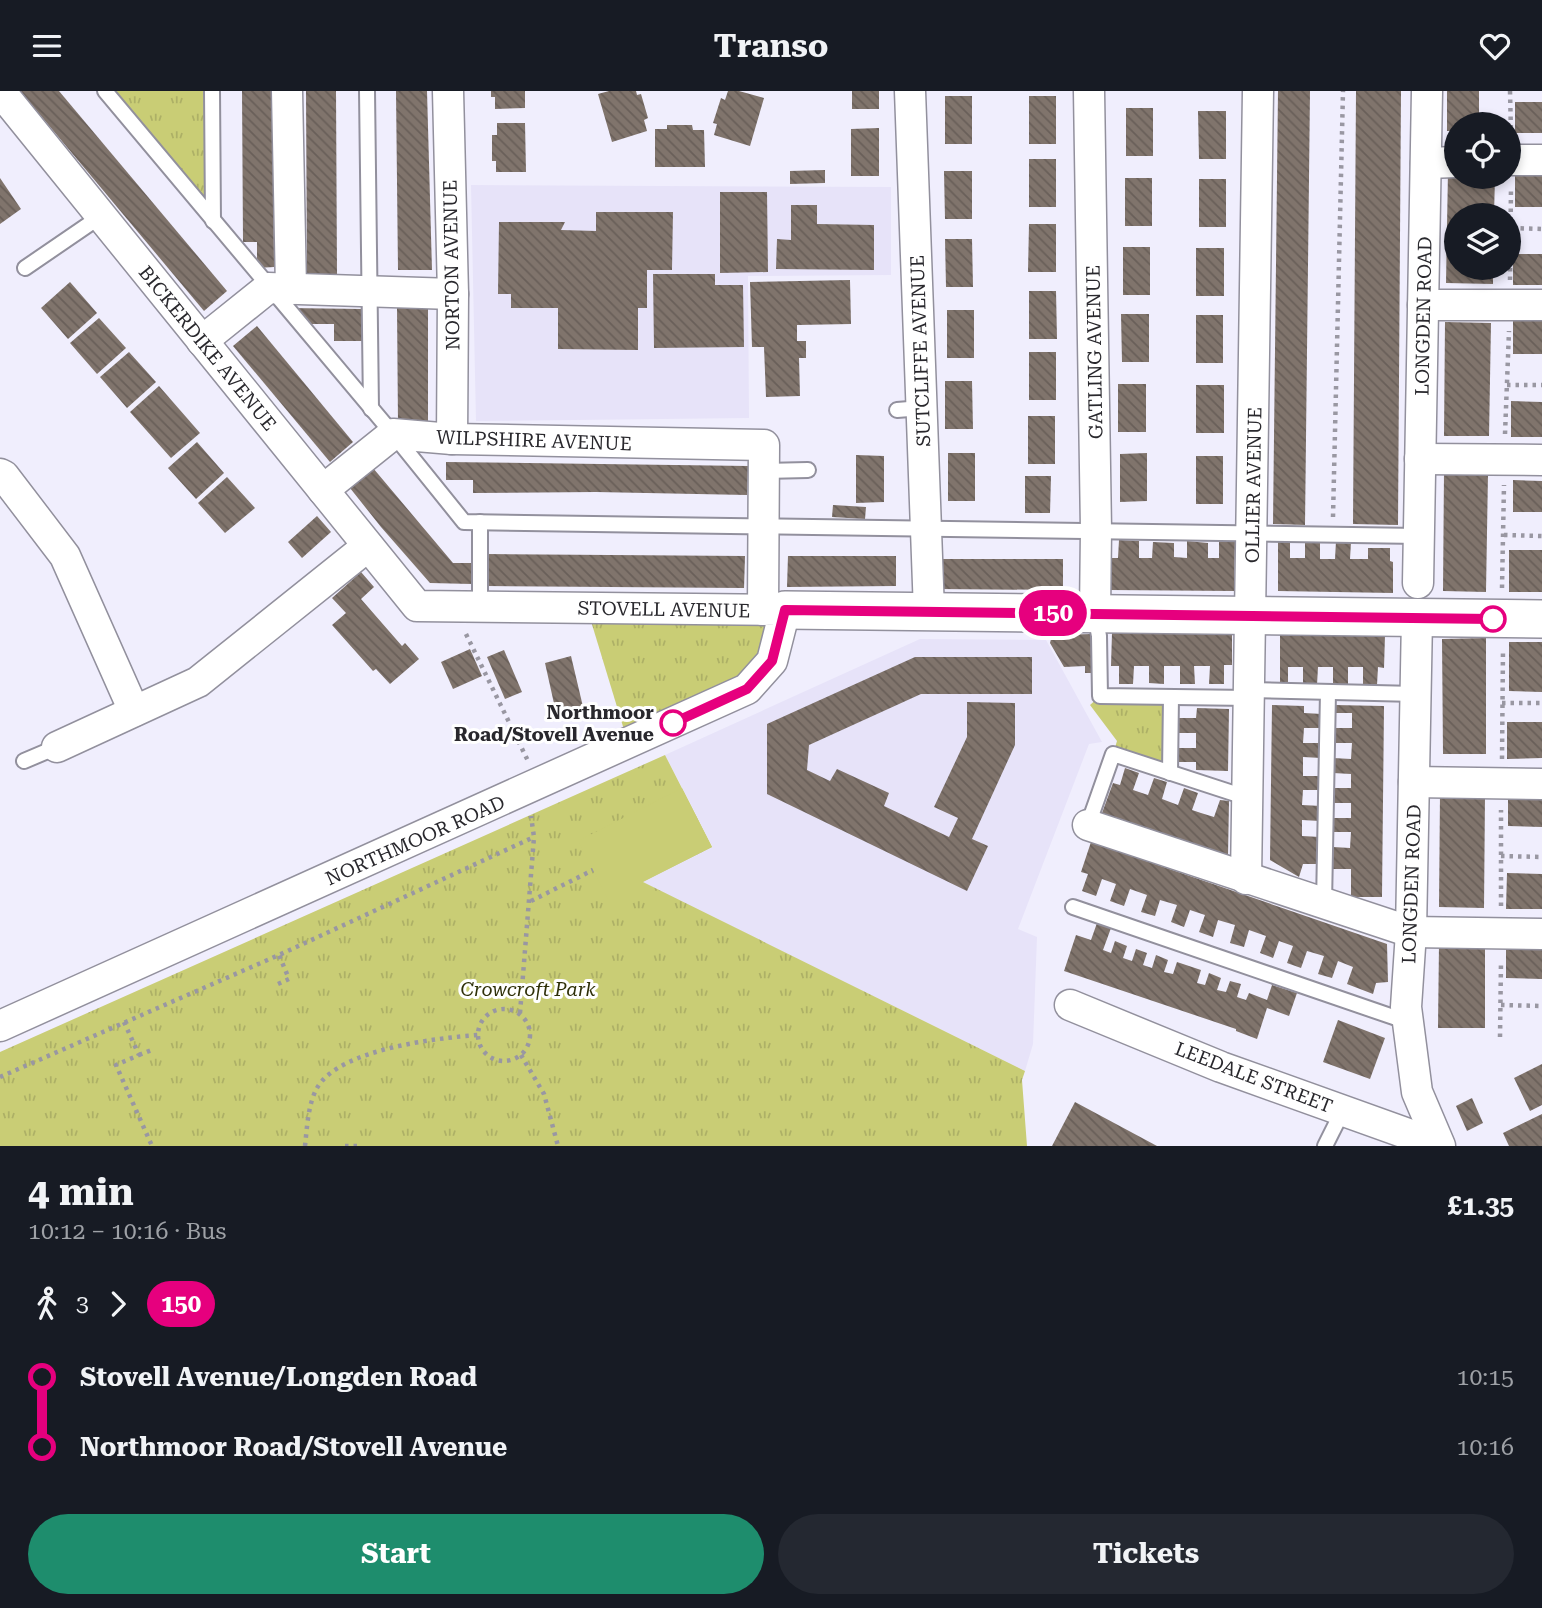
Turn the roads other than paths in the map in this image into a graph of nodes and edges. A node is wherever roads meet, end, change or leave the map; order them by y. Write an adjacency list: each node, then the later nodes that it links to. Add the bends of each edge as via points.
1 (0, 91): 15 (street, BICKERDIKE AVENUE)
2 (105, 91): 16 (lane)
3 (212, 91): 16 (lane)
4 (287, 91): 18 (street)
5 (367, 91): 19 (lane)
6 (448, 91): 20 (street, NORTON AVENUE)
7 (910, 91): 35 (street, SUTCLIFFE AVENUE, via 909,409)
8 (1089, 91): 36 (street, GATLING AVENUE)
9 (1258, 91): 37 (street, OLLIER AVENUE)
10 (1427, 91): 14 (street, LONGDEN ROAD)
11 (1521, 160): 12 (street)
12 (1542, 160)
13 (1444, 162): 14 (street)
14 (1426, 163): 21 (street, LONGDEN ROAD)
15 (101, 216): 17 (lane); 23 (street, BICKERDIKE AVENUE)
16 (213, 221): 18 (lane)
17 (25, 268)
18 (280, 288): 19 (street); 23 (street); 24 (lane)
19 (369, 292): 20 (street); 24 (lane)
20 (453, 294): 26 (street, NORTON AVENUE)
21 (1423, 305): 22 (street); 28 (street, LONGDEN ROAD)
22 (1542, 305)
23 (202, 341): 32 (street, BICKERDIKE AVENUE)
24 (371, 409): 25 (lane)
25 (393, 434): 26 (street, WILPSHIRE AVENUE); 32 (street); 33 (lane, via 464,522)
26 (452, 439): 27 (street, WILPSHIRE AVENUE)
27 (764, 458): 30 (lane); 34 (street, NORTHMOOR ROAD)
28 (1420, 459): 29 (street); 38 (street, LONGDEN ROAD)
29 (1542, 460)
30 (808, 470)
31 (0, 474): 52 (street, via 65,556)
32 (323, 490): 39 (street, BICKERDIKE AVENUE)
33 (480, 522): 34 (lane); 42 (lane)
34 (764, 526): 35 (lane); 43 (street, NORTHMOOR ROAD)
35 (926, 529): 36 (lane); 44 (street, SUTCLIFFE AVENUE)
36 (1096, 530): 37 (lane); 45 (street, GATLING AVENUE)
37 (1252, 533): 38 (lane); 46 (street, OLLIER AVENUE)
38 (1419, 536): 40 (street, LONGDEN ROAD)
39 (369, 547): 41 (street, BICKERDIKE AVENUE); 52 (street, via 198,682)
40 (1418, 600): 46 (street, STOVELL AVENUE); 47 (street, STOVELL AVENUE, via 1503,619); 50 (street, LONGDEN ROAD)
41 (417, 606): 42 (street, STOVELL AVENUE)
42 (466, 606): 43 (street, STOVELL AVENUE)
43 (774, 610): 44 (street, STOVELL AVENUE); 67 (street, NORTHMOOR ROAD, via 772,661 747,689)
44 (929, 612): 45 (street, STOVELL AVENUE)
45 (1095, 613): 46 (street, STOVELL AVENUE); 51 (lane, via 1100,696)
46 (1251, 616): 49 (street, OLLIER AVENUE)
47 (1542, 619)
48 (1328, 692): 49 (lane); 50 (lane); 61 (lane)
49 (1250, 694): 51 (lane); 58 (street, OLLIER AVENUE)
50 (1416, 694): 56 (street, LONGDEN ROAD)
51 (1171, 697): 55 (lane)
52 (134, 711): 53 (street)
53 (57, 747): 54 (lane)
54 (24, 761)
55 (1170, 773): 58 (lane); 59 (lane, via 1113,754)
56 (1414, 782): 57 (street); 63 (street, LONGDEN ROAD)
57 (1542, 784)
58 (1248, 798): 60 (street, OLLIER AVENUE)
59 (1088, 825): 60 (street)
60 (1247, 879): 61 (street)
61 (1324, 904): 63 (street)
62 (1073, 907): 66 (lane)
63 (1411, 932): 64 (street); 66 (street, LONGDEN ROAD)
64 (1542, 934)
65 (1070, 1005): 68 (street, LEEDALE STREET)
66 (1408, 1022): 69 (street, LONGDEN ROAD, via 1417,1092)
67 (0, 1026)
68 (1343, 1110): 69 (street, LEEDALE STREET); 70 (lane)
69 (1439, 1145)
70 (1325, 1146)

